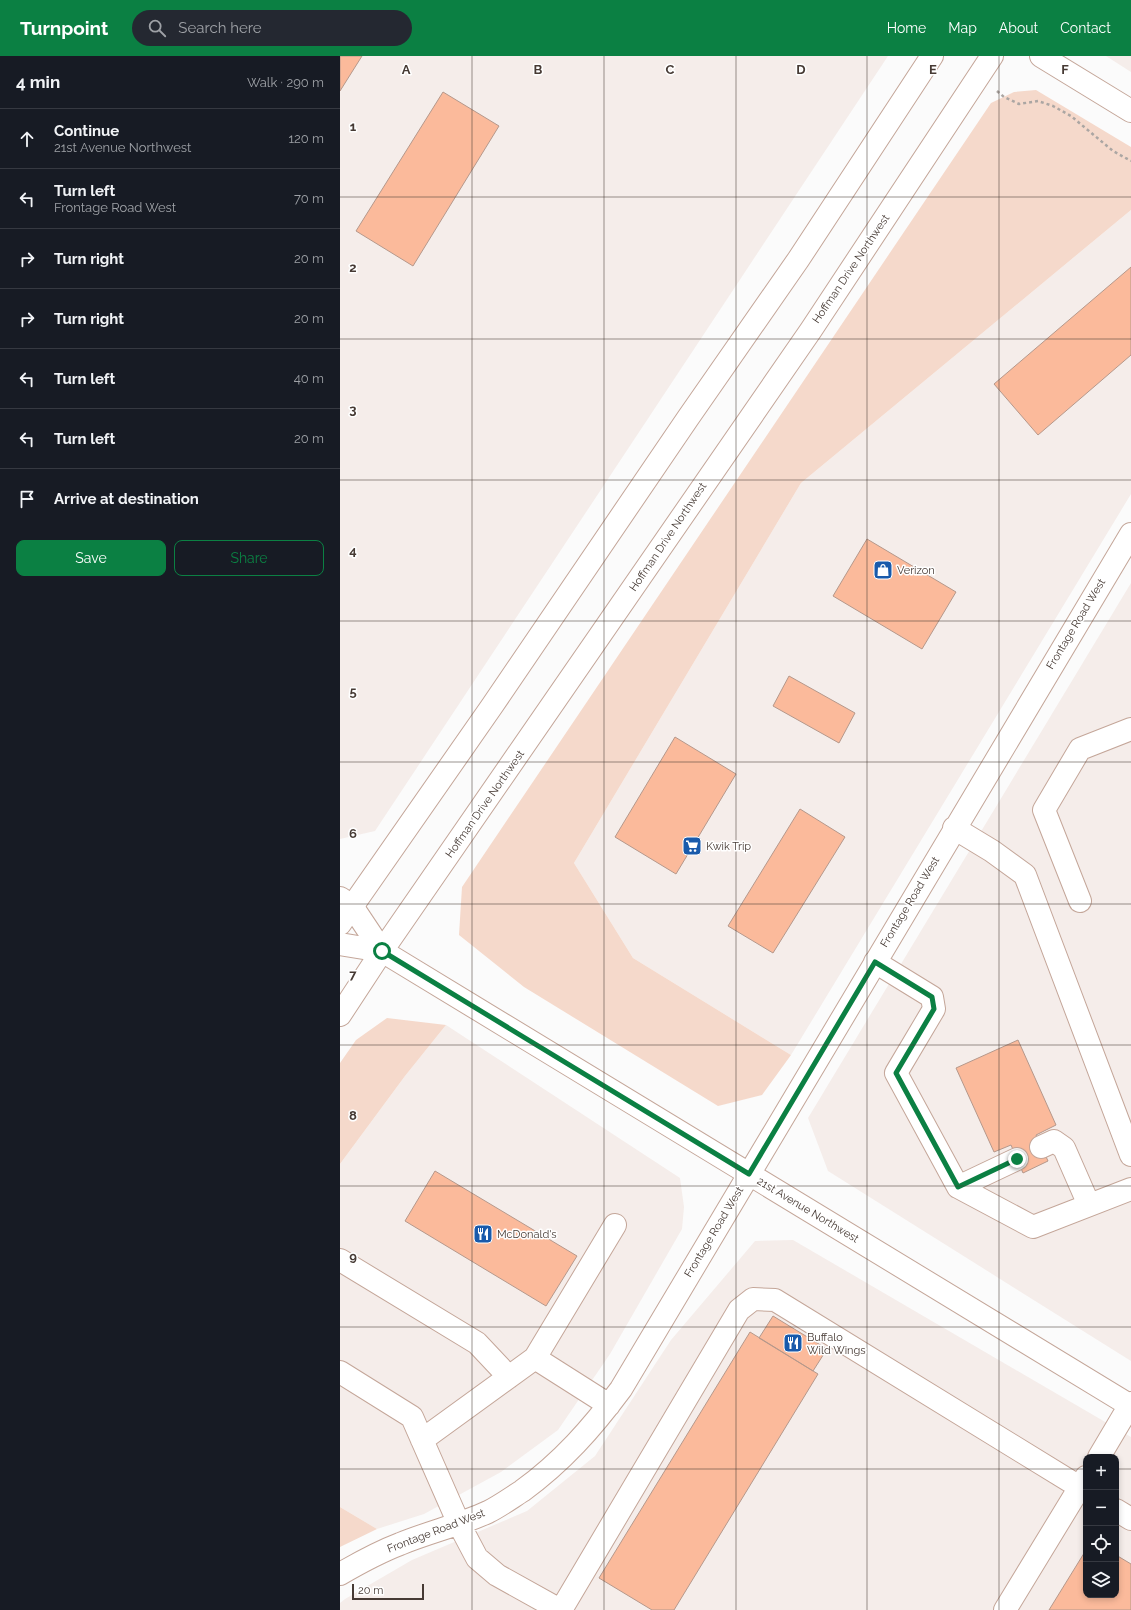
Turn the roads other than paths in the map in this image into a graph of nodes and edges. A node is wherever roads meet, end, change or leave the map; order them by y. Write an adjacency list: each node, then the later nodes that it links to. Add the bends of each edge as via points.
1 (932, 56): 9 (street, via 798,260 492,706)
2 (992, 56): 12 (street, Hoffman Drive Northwest, via 811,330)
3 (1041, 56): 4 (street)
4 (1131, 111)
5 (1130, 536): 7 (street, Frontage Road West)
6 (1131, 730): 8 (street, via 1080,749 1044,810)
7 (954, 828): 13 (street, Frontage Road West); 16 (street, via 1025,875)
8 (1080, 901)
9 (346, 902): 10 (street); 12 (street, 21st Avenue Northwest)
10 (340, 924)
11 (340, 944): 12 (street, 21st Avenue Northwest)
12 (382, 951): 14 (street, Hoffman Drive Northwest); 18 (street, 21st Avenue Northwest)
13 (875, 962): 18 (street, Frontage Road West); 19 (street, via 932,997 934,1009 896,1073)
14 (340, 1015)
15 (1041, 1147): 21 (street, via 1054,1141 1064,1148)
16 (1131, 1155)
17 (1017, 1159): 19 (street)
18 (749, 1174): 27 (street, Frontage Road West); 28 (street, 21st Avenue Northwest)
19 (958, 1187): 21 (street, via 1033,1227)
20 (1131, 1189): 21 (street)
21 (1089, 1205)
22 (615, 1225): 24 (street)
23 (340, 1260): 26 (street, via 477,1343)
24 (535, 1358): 26 (street); 27 (street)
25 (340, 1372): 29 (street, via 412,1417)
26 (509, 1377): 29 (street)
27 (609, 1405): 35 (street, Frontage Road West, via 582,1438 531,1484 489,1512)
28 (1131, 1405): 30 (street)
29 (422, 1440): 35 (street)
30 (1101, 1454)
31 (1083, 1484): 37 (street, via 775,1300 753,1299 739,1310)
32 (1083, 1487): 38 (street)
33 (1119, 1512): 34 (street)
34 (1131, 1519)
35 (459, 1524): 36 (street, Frontage Road West, via 399,1544); 37 (street, via 477,1558 497,1575)
36 (340, 1574)
37 (561, 1610)
38 (1005, 1610)

